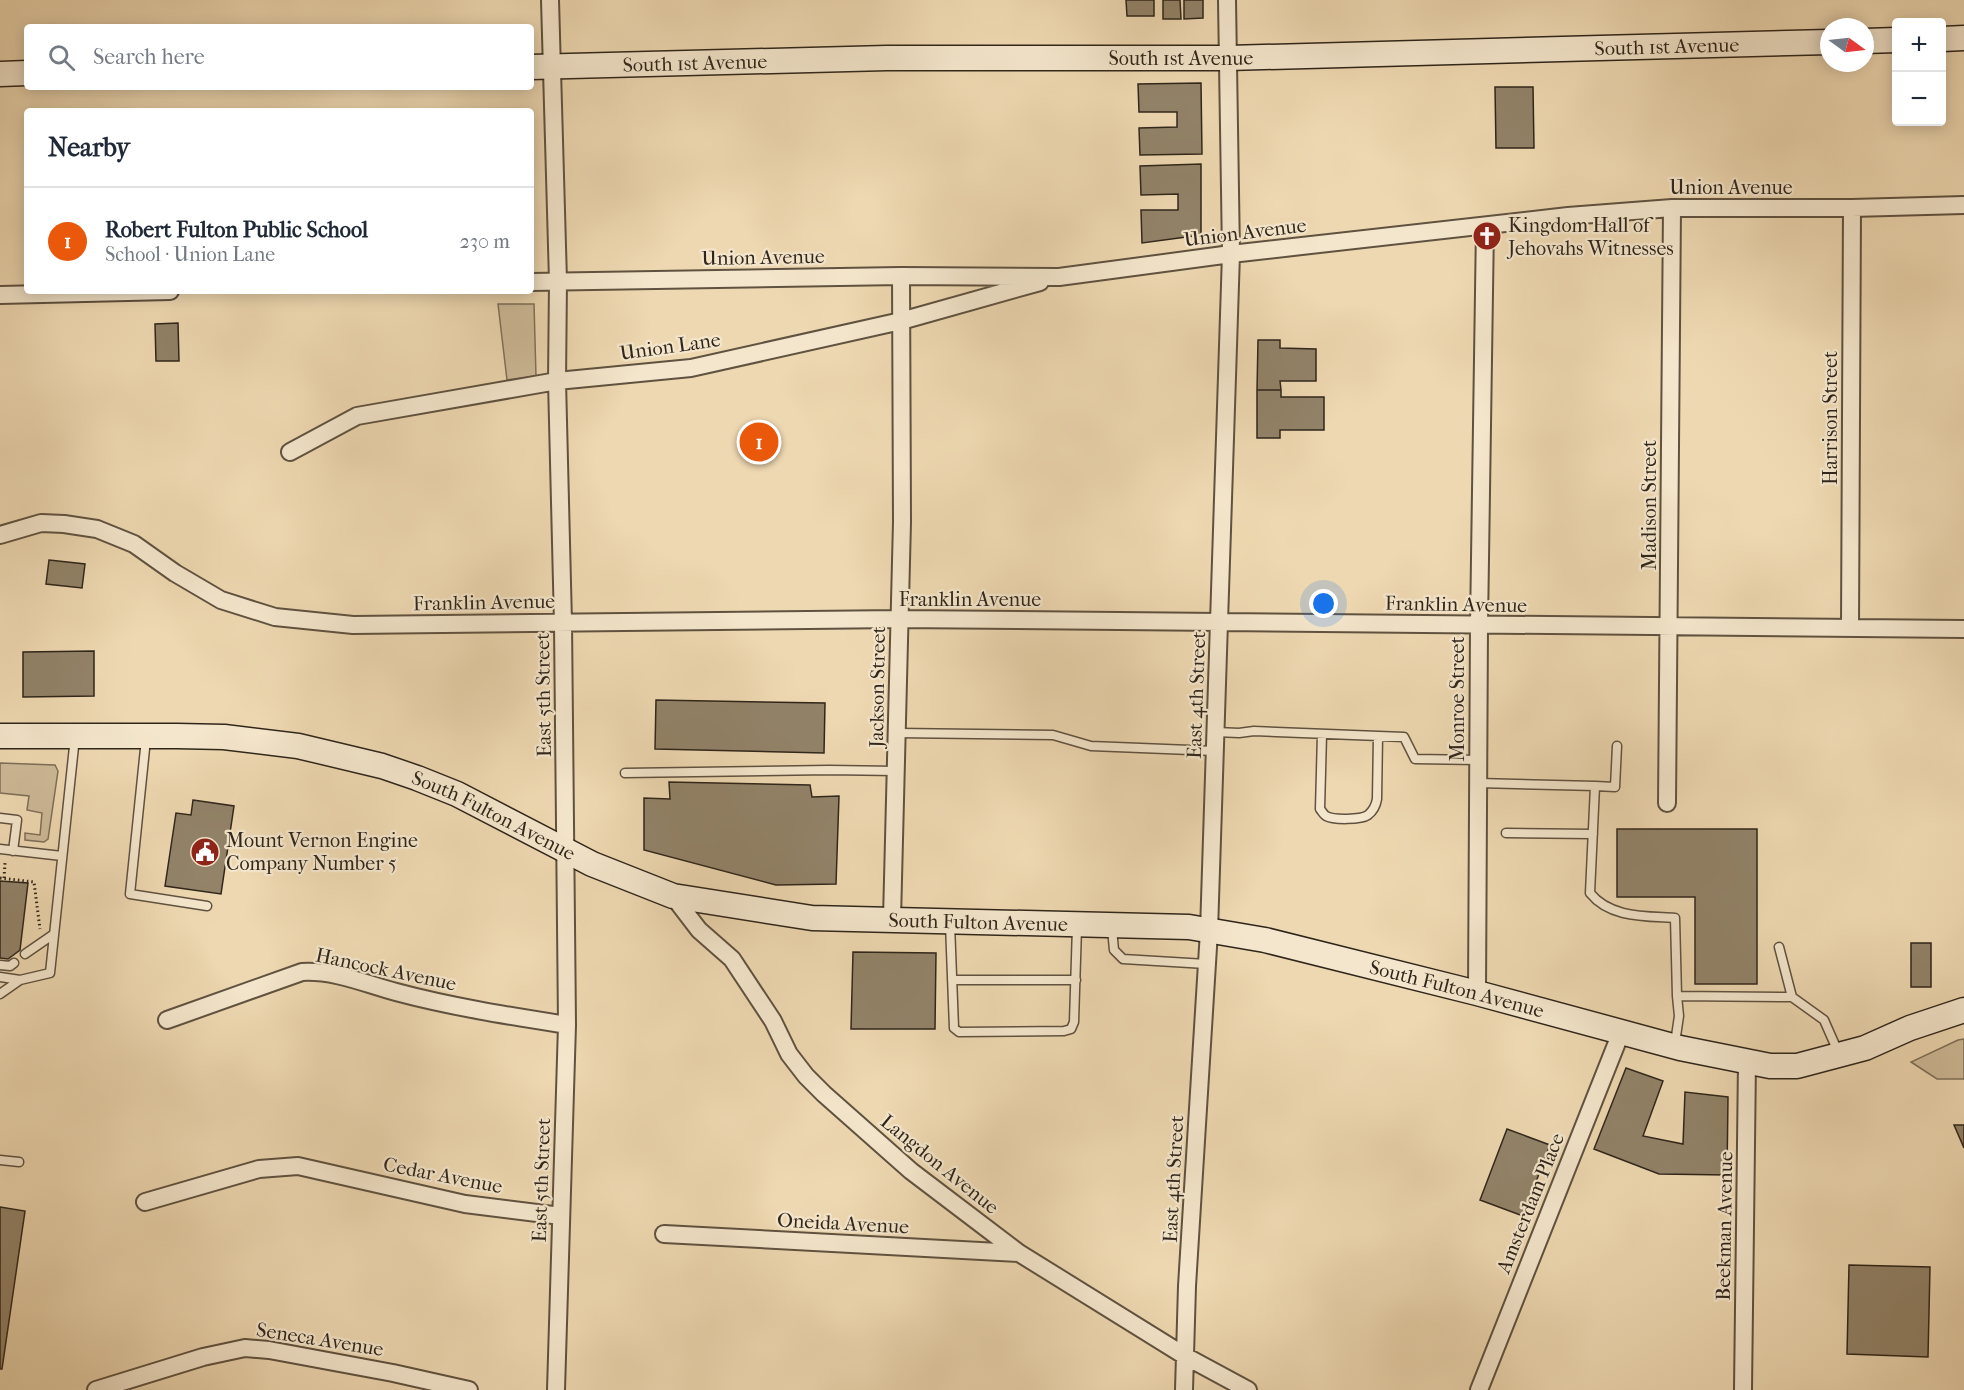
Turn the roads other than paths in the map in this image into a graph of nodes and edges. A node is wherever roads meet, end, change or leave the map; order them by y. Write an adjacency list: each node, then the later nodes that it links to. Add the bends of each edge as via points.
1 (550, 0): 9 (street, East 5th Street)
2 (1227, 0): 8 (street, East 4th Street)
3 (1964, 38): 4 (main road)
4 (1946, 39)
5 (1892, 40): 6 (main road)
6 (1874, 41)
7 (1820, 42): 8 (main road, South 1st Avenue)
8 (1228, 58): 9 (main road, South 1st Avenue, via 888,58); 16 (street, East 4th Street)
9 (542, 67): 19 (street, East 5th Street)
10 (24, 73): 11 (main road)
11 (0, 74)
12 (1964, 205): 14 (street, Union Avenue)
13 (1672, 208): 14 (street, Union Avenue); 15 (street, Union Avenue); 31 (street, Madison Street)
14 (1852, 208): 32 (street, Harrison Street)
15 (1485, 226): 16 (street, Union Avenue); 30 (street, Monroe Street)
16 (1231, 254): 18 (street, Union Avenue); 28 (street, East 4th Street)
17 (901, 276): 18 (street, Union Avenue); 19 (street, Union Avenue); 23 (street, Jackson Street)
18 (1059, 278): 23 (street, Union Lane)
19 (558, 281): 20 (street, Union Avenue); 24 (street, East 5th Street)
20 (534, 282)
21 (42, 294): 22 (street)
22 (0, 295)
23 (901, 321): 24 (street, Union Lane, via 691,368); 27 (street, Jackson Street)
24 (557, 381): 25 (street, Union Lane, via 357,416); 29 (street, East 5th Street)
25 (290, 452)
26 (0, 535): 29 (street, Franklin Avenue, via 41,523 96,529 134,544 221,600 274,618 353,625)
27 (899, 619): 28 (street, Franklin Avenue); 29 (street, Franklin Avenue); 35 (street, Jackson Street)
28 (1220, 622): 30 (street, Franklin Avenue); 34 (street, East 4th Street)
29 (563, 623): 53 (street, East 5th Street)
30 (1479, 625): 31 (street, Franklin Avenue); 43 (street, Monroe Street)
31 (1670, 627): 32 (street, Franklin Avenue); 48 (street, Madison Street)
32 (1850, 628): 33 (street, Franklin Avenue)
33 (1964, 629)
34 (1216, 732): 36 (lane); 42 (street, East 4th Street)
35 (897, 733): 42 (lane, via 1053,735 1090,746); 44 (street, Jackson Street)
36 (1322, 734): 39 (lane); 39 (lane, via 1320,809 1335,819 1363,818 1375,807)
37 (0, 736): 40 (main road, South Fulton Avenue)
38 (146, 736): 40 (main road, South Fulton Avenue); 53 (main road, South Fulton Avenue, via 260,741 372,763 457,794); 57 (lane, via 130,894)
39 (1378, 736): 43 (lane, via 1404,737 1415,759)
40 (75, 737): 55 (lane)
41 (1617, 746): 47 (lane, via 1615,787)
42 (1215, 751): 62 (street, East 4th Street)
43 (1478, 760): 46 (street, Monroe Street)
44 (896, 771): 45 (lane); 58 (street, Jackson Street)
45 (625, 773)
46 (1478, 783): 47 (lane); 73 (street, Monroe Street)
47 (1595, 786): 51 (lane)
48 (1667, 803)
49 (0, 818): 54 (lane, via 17,820)
50 (1506, 833): 51 (lane)
51 (1593, 834): 75 (lane, via 1590,892 1595,899 1628,915 1675,918)
52 (0, 849): 54 (lane)
53 (565, 850): 56 (main road, South Fulton Avenue); 79 (street, East 5th Street)
54 (14, 851): 55 (lane)
55 (62, 856): 63 (lane)
56 (673, 896): 58 (main road, South Fulton Avenue, via 812,918); 89 (street, Langdon Avenue, via 699,930 732,958 806,1076 911,1171)
57 (207, 906)
58 (892, 919): 59 (main road, South Fulton Avenue)
59 (950, 921): 60 (main road, South Fulton Avenue); 71 (lane)
60 (1077, 924): 61 (main road, South Fulton Avenue); 72 (lane)
61 (1112, 925): 62 (main road, South Fulton Avenue); 67 (lane, via 1114,950 1123,959)
62 (1209, 931): 67 (street, East 4th Street); 73 (main road, South Fulton Avenue, via 1265,940)
63 (54, 934): 65 (lane); 70 (lane, via 50,974)
64 (1779, 947): 76 (lane)
65 (25, 954)
66 (14, 963): 68 (lane)
67 (1206, 964): 90 (street, East 4th Street)
68 (0, 965)
69 (0, 977): 70 (lane)
70 (20, 980): 74 (lane)
71 (952, 980): 72 (lane); 72 (lane, via 954,1028 959,1032 1071,1029)
72 (1076, 980)
73 (1477, 993): 80 (main road, South Fulton Avenue)
74 (0, 994)
75 (1677, 996): 76 (lane); 81 (lane, via 1680,1016)
76 (1792, 997): 82 (lane, via 1824,1020)
77 (1964, 1010): 82 (main road, South Fulton Avenue)
78 (167, 1020): 79 (street, Hancock Avenue, via 302,972 317,971 487,1013)
79 (567, 1025): 87 (street, East 5th Street)
80 (1623, 1033): 81 (main road, South Fulton Avenue); 96 (street, Amsterdam Place)
81 (1675, 1047): 83 (main road, South Fulton Avenue)
82 (1839, 1055): 83 (main road, South Fulton Avenue, via 1797,1066)
83 (1747, 1062): 97 (street, Beekman Avenue)
84 (0, 1160): 85 (lane)
85 (19, 1162)
86 (145, 1202): 87 (street, Cedar Avenue, via 259,1169 298,1166 465,1204)
87 (561, 1216): 93 (street, East 5th Street)
88 (664, 1234): 89 (street, Oneida Avenue)
89 (1019, 1253): 90 (street, Langdon Avenue)
90 (1185, 1356): 94 (street, East 4th Street); 95 (street, Langdon Avenue)
91 (96, 1390): 92 (street, Seneca Avenue, via 245,1348)
92 (469, 1390)
93 (556, 1390)
94 (1184, 1390)
95 (1248, 1390)
96 (1479, 1390)
97 (1743, 1390)

